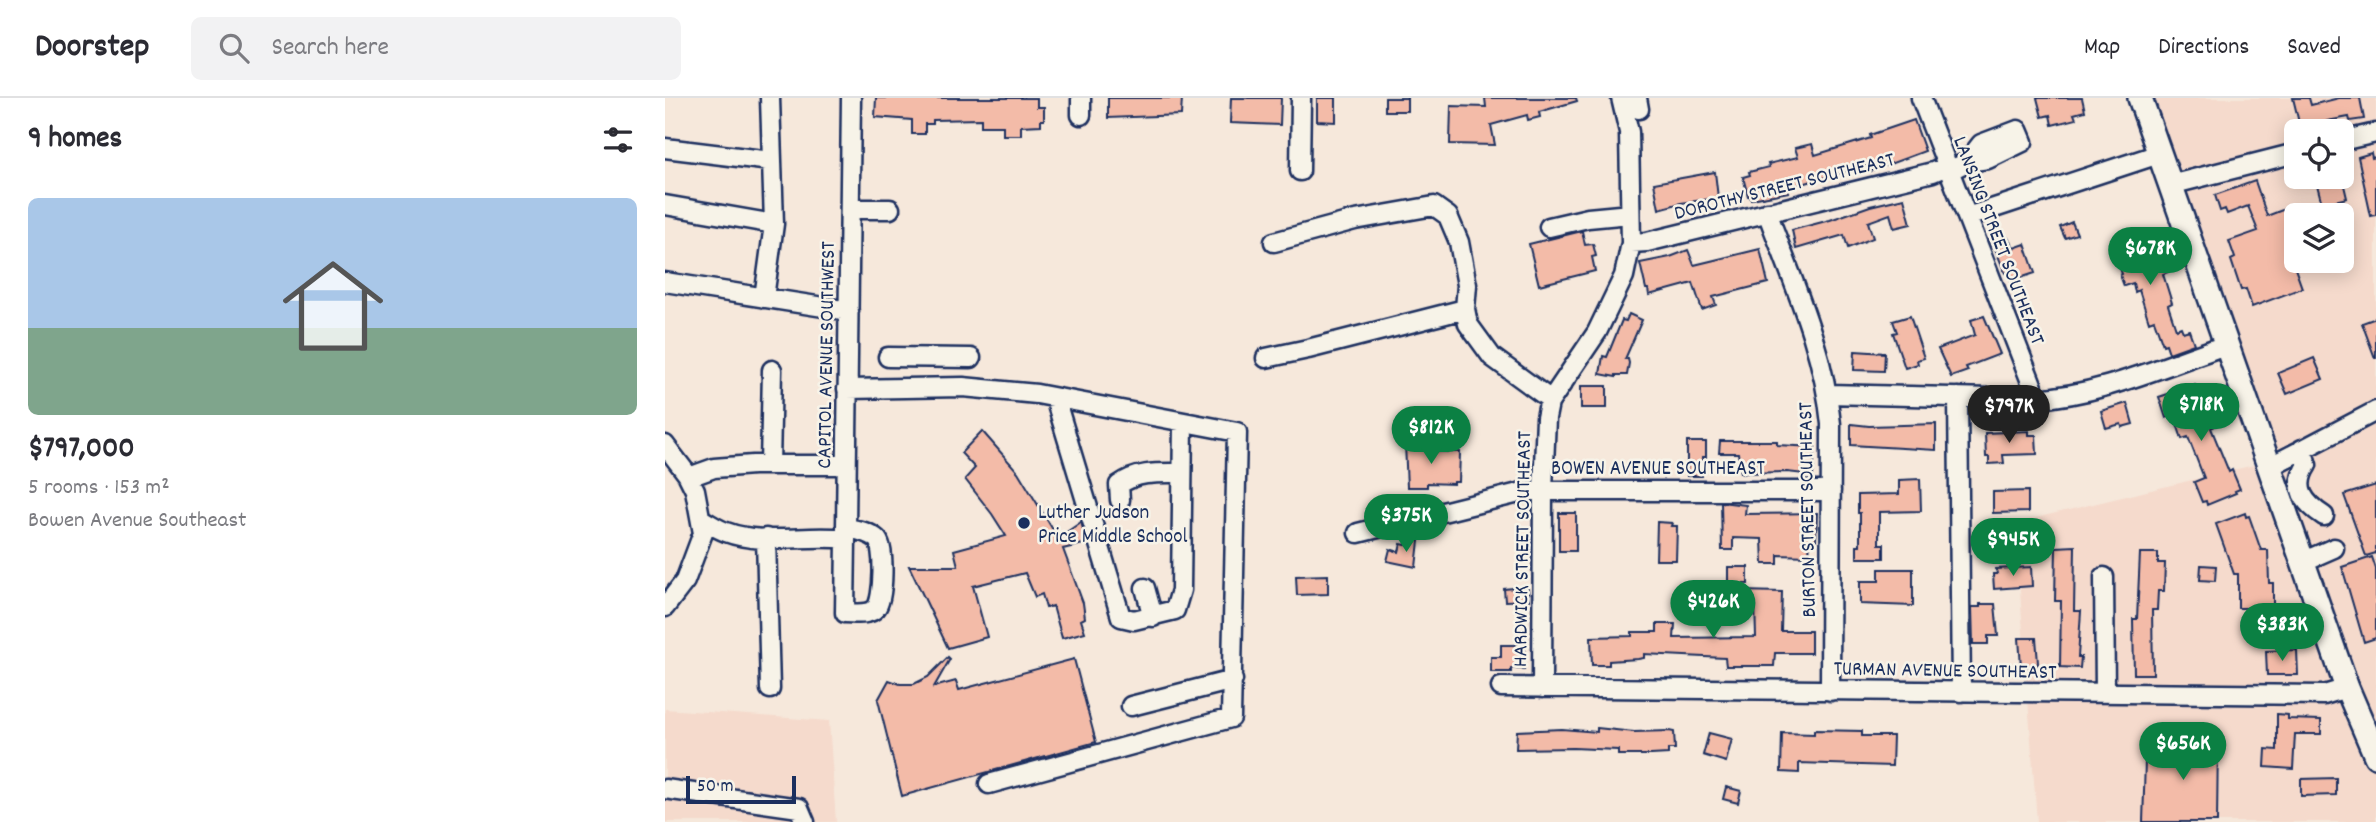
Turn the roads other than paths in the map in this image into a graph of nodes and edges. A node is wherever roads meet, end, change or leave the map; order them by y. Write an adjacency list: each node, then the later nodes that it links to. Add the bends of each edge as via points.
1 (770, 98): 13 (street)
2 (851, 98): 18 (street, CAPITOL AVENUE SOUTHWEST)
3 (1301, 98): 15 (street)
4 (1621, 98): 21 (street, HARDWICK STREET SOUTHEAST, via 1629,132)
5 (1921, 98): 14 (street, LANSING STREET SOUTHEAST)
6 (2140, 98): 11 (main road)
7 (2376, 133): 9 (street)
8 (2021, 136): 14 (street, DOROTHY STREET SOUTHEAST, via 1988,159)
9 (2354, 138)
10 (665, 148): 13 (street)
11 (2159, 154): 16 (main road); 22 (street)
12 (2284, 156): 16 (street)
13 (771, 161): 23 (street)
14 (1948, 168): 20 (street, DOROTHY STREET SOUTHEAST); 22 (street, LANSING STREET SOUTHEAST)
15 (1300, 171)
16 (2170, 185): 31 (main road)
17 (665, 205): 23 (street)
18 (850, 209): 19 (street); 30 (street, CAPITOL AVENUE SOUTHWEST)
19 (890, 209)
20 (1767, 212): 26 (street, DOROTHY STREET SOUTHEAST); 39 (street, BURTON STREET SOUTHEAST, via 1818,350)
21 (1630, 214): 24 (street); 26 (street, HARDWICK STREET SOUTHEAST)
22 (1967, 217): 42 (street, LANSING STREET SOUTHEAST)
23 (774, 224): 28 (street)
24 (1549, 228)
25 (1274, 242): 29 (street, via 1355,220 1434,206 1448,216 1459,242 1468,285)
26 (1631, 243): 43 (street, HARDWICK STREET SOUTHEAST, via 1624,276 1597,332)
27 (665, 282): 28 (street)
28 (764, 298): 30 (street)
29 (1465, 309): 35 (street); 43 (street, via 1468,324 1492,357)
30 (849, 311): 38 (street, CAPITOL AVENUE SOUTHWEST)
31 (2226, 345): 42 (street, via 2090,392); 50 (main road)
32 (888, 358): 33 (street)
33 (932, 358): 34 (street); 37 (street)
34 (971, 358)
35 (1266, 358)
36 (772, 370): 48 (street)
37 (932, 387): 38 (street); 41 (street)
38 (848, 389): 49 (street, CAPITOL AVENUE SOUTHWEST)
39 (1828, 394): 40 (street); 54 (street, BURTON STREET SOUTHEAST)
40 (1958, 397): 42 (street); 73 (street)
41 (1055, 398): 45 (street); 66 (street, via 1121,617)
42 (2034, 399)
43 (1551, 400): 53 (street, HARDWICK STREET SOUTHEAST)
44 (2376, 411): 47 (street)
45 (1183, 422): 51 (street); 67 (street, via 1237,432)
46 (665, 444): 52 (street)
47 (2305, 457): 50 (street); 56 (street, via 2303,495 2309,506)
48 (770, 465): 49 (street); 52 (street, via 715,468)
49 (846, 465): 59 (street, CAPITOL AVENUE SOUTHWEST)
50 (2269, 467): 62 (main road)
51 (1182, 473): 55 (street, via 1129,478 1119,485); 66 (street, via 1181,590 1175,610)
52 (689, 477): 57 (street)
53 (1543, 489): 54 (street, BOWEN AVENUE SOUTHEAST); 58 (street, BOWEN AVENUE SOUTHEAST); 69 (street, HARDWICK STREET SOUTHEAST)
54 (1831, 491): 72 (street, BURTON STREET SOUTHEAST)
55 (1120, 500)
56 (2324, 516)
57 (701, 519): 60 (street, via 726,533); 65 (street, via 703,533 693,562)
58 (1358, 533)
59 (846, 534): 59 (street, CAPITOL AVENUE SOUTHWEST, via 845,613 867,613 880,599 881,545 865,532); 60 (street)
60 (766, 538): 71 (street)
61 (2334, 548): 62 (street)
62 (2302, 562): 70 (main road)
63 (2104, 578): 74 (street)
64 (1145, 588): 66 (street)
65 (665, 607)
66 (1153, 617)
67 (1233, 680): 75 (street); 77 (street, via 1231,718)
68 (1501, 687): 69 (street, TURMAN AVENUE SOUTHEAST)
69 (1542, 688): 72 (street, TURMAN AVENUE SOUTHEAST)
70 (2347, 688): 74 (street, TURMAN AVENUE SOUTHEAST, via 2324,695); 76 (main road)
71 (770, 690)
72 (1830, 691): 73 (street, TURMAN AVENUE SOUTHEAST)
73 (1961, 692): 74 (street, TURMAN AVENUE SOUTHEAST)
74 (2105, 693)
75 (1131, 706)
76 (2376, 756)
77 (989, 784)
78 (665, 789): 79 (street, via 799,808)
79 (805, 822)

